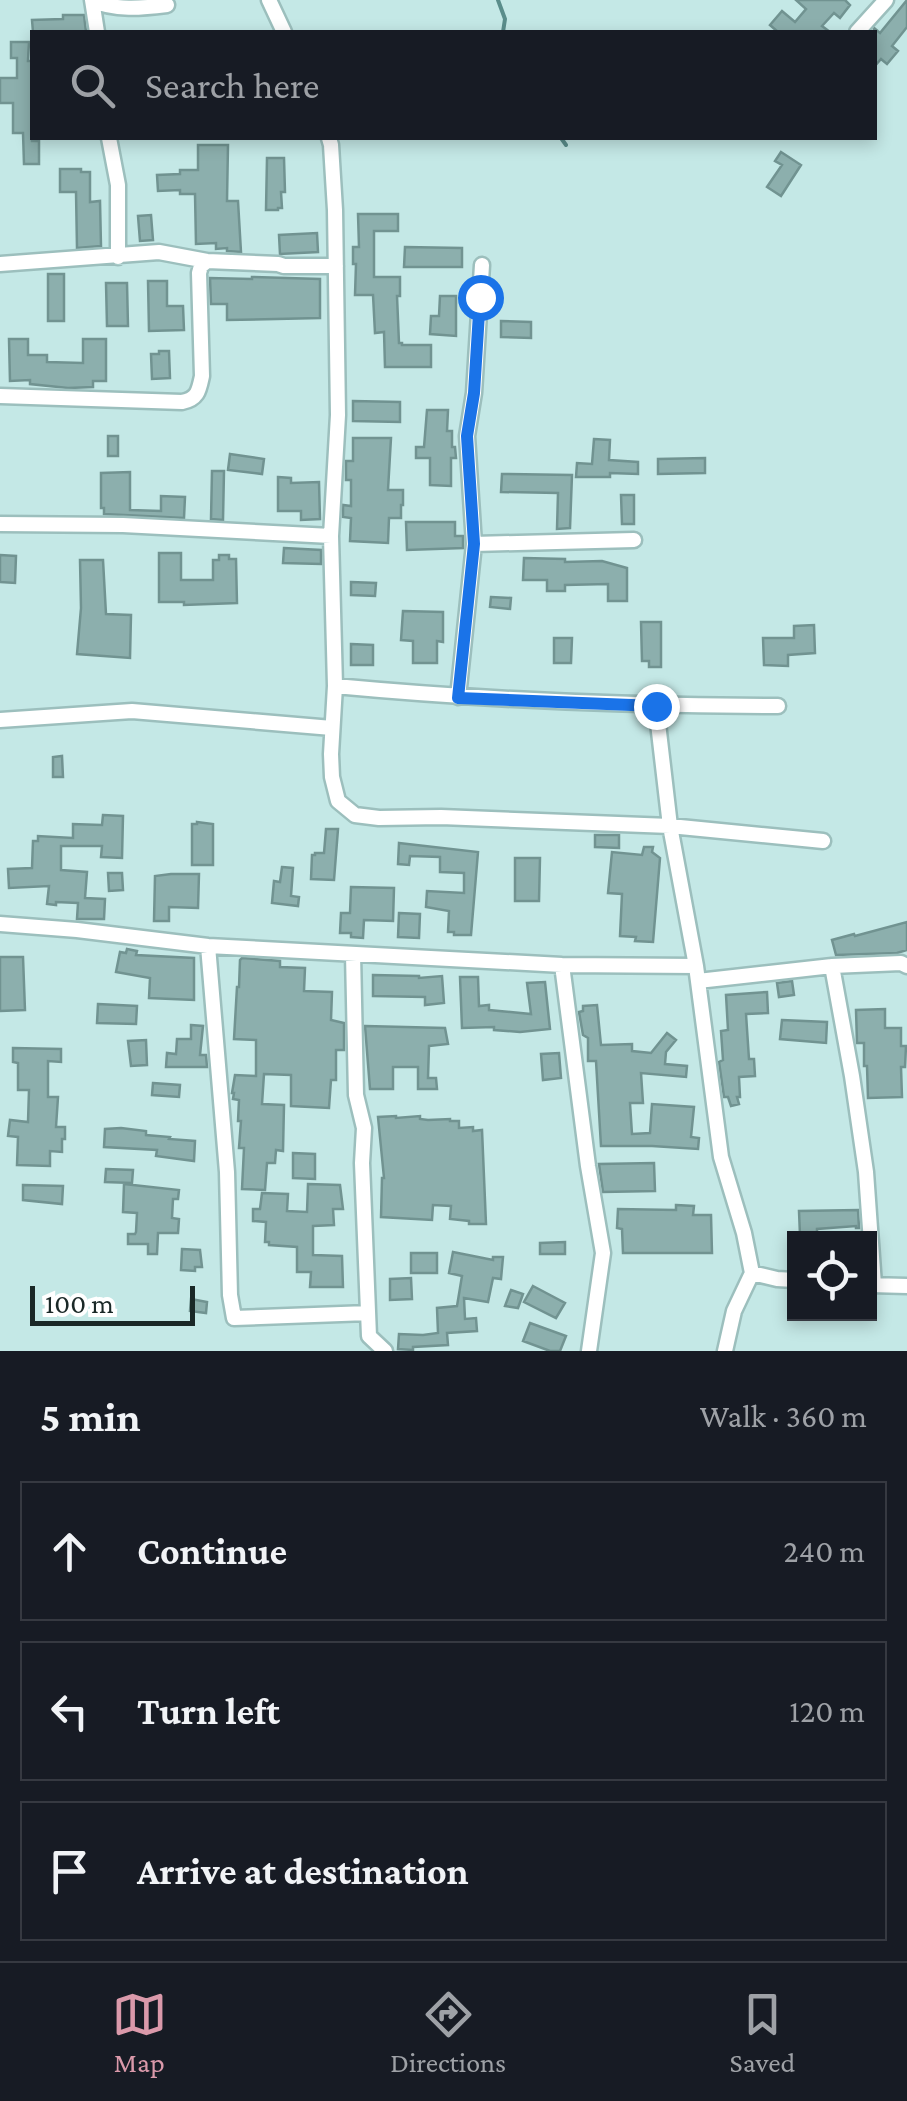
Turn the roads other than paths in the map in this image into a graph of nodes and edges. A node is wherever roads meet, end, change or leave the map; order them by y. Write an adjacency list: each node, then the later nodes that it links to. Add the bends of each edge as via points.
1 (270, 0): 5 (street)
2 (886, 0): 6 (street)
3 (167, 5): 4 (street, via 140,9 92,0)
4 (97, 30)
5 (283, 30)
6 (858, 30)
7 (109, 140): 9 (street, via 118,185)
8 (329, 140): 13 (street)
9 (118, 256): 10 (street, via 160,252); 11 (street)
10 (207, 261): 13 (street); 14 (street, via 198,274 202,376 192,400)
11 (0, 264)
12 (482, 265): 18 (street, via 467,436)
13 (336, 266): 16 (street)
14 (0, 396)
15 (0, 524): 16 (street)
16 (332, 536): 19 (street)
17 (634, 540): 18 (street)
18 (474, 544): 20 (street)
19 (335, 686): 20 (street); 24 (street)
20 (458, 698): 21 (street)
21 (656, 706): 22 (street); 25 (street)
22 (778, 706)
23 (0, 720): 24 (street, via 132,711)
24 (332, 728): 25 (street, via 332,778 338,801 354,815)
25 (670, 826): 26 (street); 33 (street)
26 (822, 841)
27 (0, 924): 28 (street)
28 (208, 946): 29 (street); 39 (street, via 234,1318)
29 (353, 954): 30 (street); 39 (street)
30 (562, 965): 33 (street); 41 (street, via 602,1252)
31 (832, 966): 32 (street); 33 (street); 34 (street, via 866,1172)
32 (907, 966)
33 (697, 973): 35 (street, via 721,1157)
34 (869, 1231)
35 (752, 1272): 36 (street); 42 (street)
36 (787, 1280)
37 (877, 1285): 38 (street)
38 (907, 1286)
39 (368, 1312): 40 (street, via 369,1336)
40 (385, 1351)
41 (589, 1351)
42 (725, 1351)

